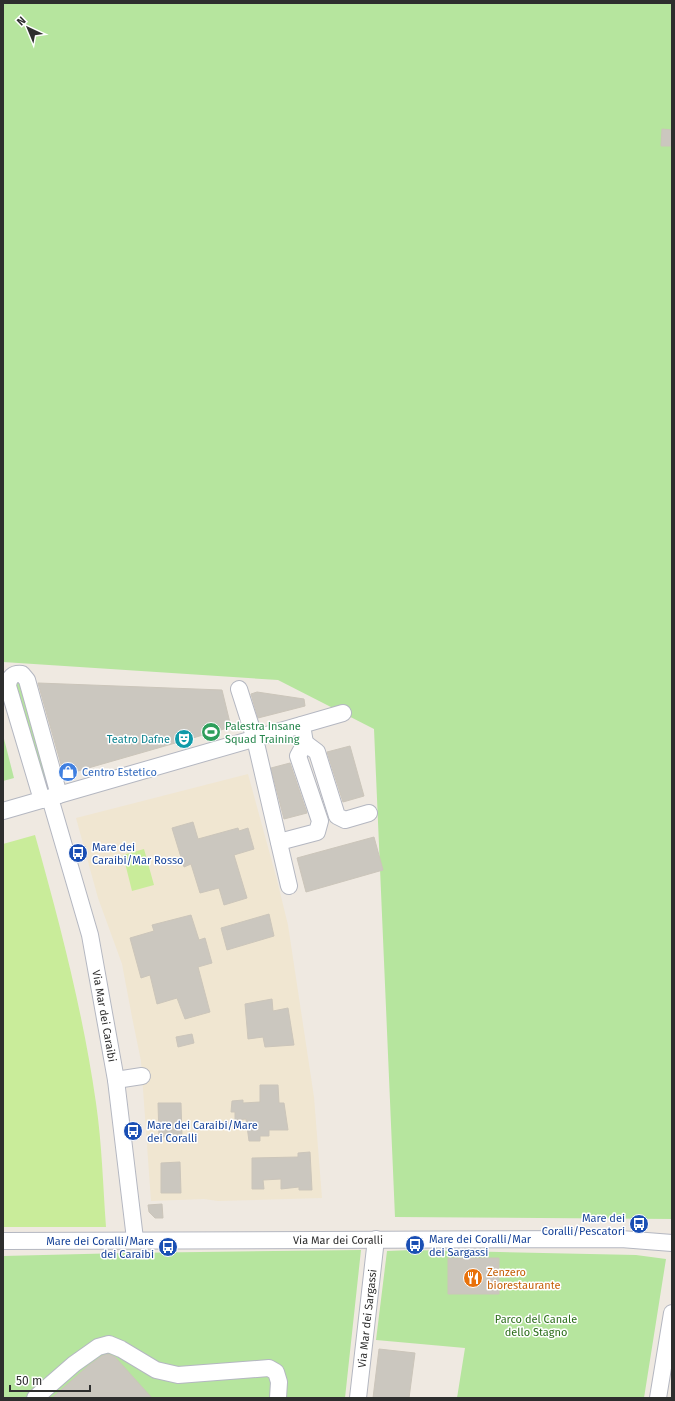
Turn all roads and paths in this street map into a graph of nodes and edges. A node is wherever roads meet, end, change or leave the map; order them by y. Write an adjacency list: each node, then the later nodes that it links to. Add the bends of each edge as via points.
1 (239, 689): 4 (street)
2 (343, 713): 3 (street)
3 (302, 725): 4 (street); 5 (street)
4 (255, 738): 6 (street); 9 (street)
5 (305, 743): 8 (street, via 317,752 337,816 345,820); 9 (street, via 298,756 320,826 317,832)
6 (50, 797): 6 (street, Via Mar dei Caraibi, via 27,680 22,674 15,674 9,679 8,686); 7 (street); 12 (street, Via Mar dei Caraibi, via 89,928)
7 (3, 811)
8 (369, 813)
9 (279, 842): 10 (street)
10 (289, 886)
11 (142, 1076): 12 (street)
12 (116, 1080): 13 (street, Via Mar dei Caraibi)
13 (135, 1239): 14 (street, Via Mar dei Coralli); 15 (street, Via Mar dei Coralli)
14 (376, 1239): 16 (street, Via Mar dei Coralli, via 621,1239); 20 (street, Via Mar dei Sargassi)
15 (3, 1241)
16 (672, 1243)
17 (672, 1313): 21 (street)
18 (35, 1398): 19 (street, via 74,1364 98,1347 109,1344 156,1370 178,1375 269,1368 276,1372 278,1377)
19 (278, 1398)
20 (358, 1398)
21 (658, 1398)

